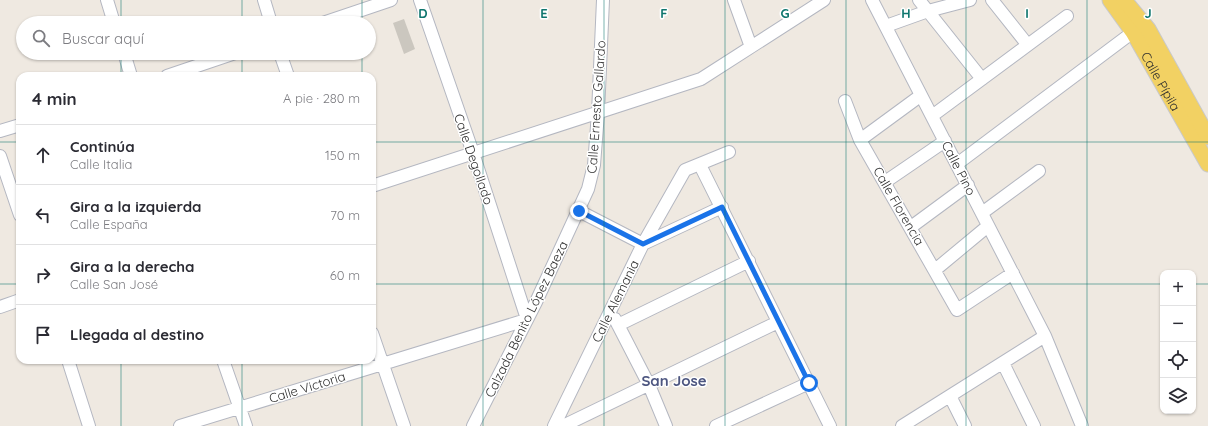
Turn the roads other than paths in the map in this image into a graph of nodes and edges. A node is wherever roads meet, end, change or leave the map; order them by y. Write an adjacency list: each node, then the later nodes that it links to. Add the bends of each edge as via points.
1 (107, 0): 15 (street)
2 (264, 0): 16 (street)
3 (391, 0): 17 (street)
4 (420, 0): 40 (street, Calle Degollado)
5 (603, 0): 32 (street, Calle Ernesto Gallardo)
6 (734, 0): 22 (street)
7 (824, 0): 22 (street)
8 (872, 0): 19 (street, Calle Pino)
9 (919, 0): 14 (street)
10 (970, 0): 14 (street)
11 (992, 0): 21 (street)
12 (1110, 0): 20 (main road, Calle Pípila)
13 (1124, 0): 36 (main road, Calle Pípila, via 1148,29)
14 (928, 11): 19 (street); 29 (street)
15 (112, 16)
16 (269, 16)
17 (344, 16)
18 (1066, 16): 21 (street)
19 (886, 26): 30 (street, Calle Pino)
20 (1134, 32): 42 (street); 43 (main road, Calle Pípila)
21 (1027, 44): 29 (street)
22 (751, 47): 32 (street, via 701,79)
23 (126, 60): 26 (street)
24 (214, 60): 27 (street)
25 (282, 60): 28 (street)
26 (130, 72)
27 (179, 72)
28 (287, 72)
29 (982, 79): 33 (street)
30 (920, 96): 33 (street, Calle Pino); 37 (street)
31 (845, 102): 37 (street, Calle Florencia)
32 (598, 113): 40 (street); 51 (street, Calle Ernesto Gallardo, via 592,177)
33 (932, 116): 38 (street, Calle Pino)
34 (16, 126): 35 (street)
35 (0, 131)
36 (1208, 137)
37 (860, 140): 46 (street, Calle Florencia)
38 (945, 141): 42 (street, Calle Pino); 46 (street)
39 (729, 152): 44 (street, Calle Alemania)
40 (473, 153): 47 (street); 62 (street, Calle Degollado)
41 (0, 156): 49 (street)
42 (957, 164): 48 (street, Calle Pino)
43 (1208, 164)
44 (700, 165): 50 (street); 55 (street, Calle Alemania, via 686,170)
45 (1039, 171): 52 (street)
46 (885, 182): 54 (street, Calle Florencia)
47 (376, 185)
48 (968, 185): 52 (street, Calle Pino); 54 (street)
49 (16, 203)
50 (722, 207): 55 (street); 56 (street)
51 (579, 211): 55 (street); 62 (street, Calzada Benito López Baeza)
52 (982, 213): 53 (street, Calle Pino)
53 (988, 226): 57 (street); 58 (street, Calle Pino)
54 (911, 227): 57 (street, Calle Florencia)
55 (643, 244): 61 (street, Calle Alemania)
56 (749, 261): 63 (street); 64 (street)
57 (935, 270): 58 (street, Calle Florencia, via 957,310)
58 (1013, 273): 65 (street, Calle Pino)
59 (16, 301): 60 (street)
60 (0, 307)
61 (611, 310): 64 (street); 80 (street, Calle Alemania)
62 (526, 319): 70 (street, Calle Victoria); 79 (street, Calzada Benito López Baeza)
63 (778, 322): 71 (street); 72 (street)
64 (618, 325): 72 (street)
65 (1045, 336): 67 (street); 88 (street, Calle Pino)
66 (376, 345): 70 (street)
67 (1002, 363): 73 (street); 87 (street)
68 (69, 364): 75 (street)
69 (224, 364): 74 (street)
70 (382, 364): 74 (street, Calle Victoria); 78 (street)
71 (809, 383): 83 (street); 84 (street)
72 (648, 385): 81 (street); 82 (street)
73 (950, 396): 85 (street); 86 (street)
74 (239, 408): 76 (street, Calle Victoria); 77 (street)
75 (89, 426)
76 (180, 426)
77 (246, 426)
78 (404, 426)
79 (473, 426)
80 (554, 426)
81 (563, 426)
82 (666, 426)
83 (716, 426)
84 (830, 426)
85 (902, 426)
86 (965, 426)
87 (1034, 426)
88 (1082, 426)

